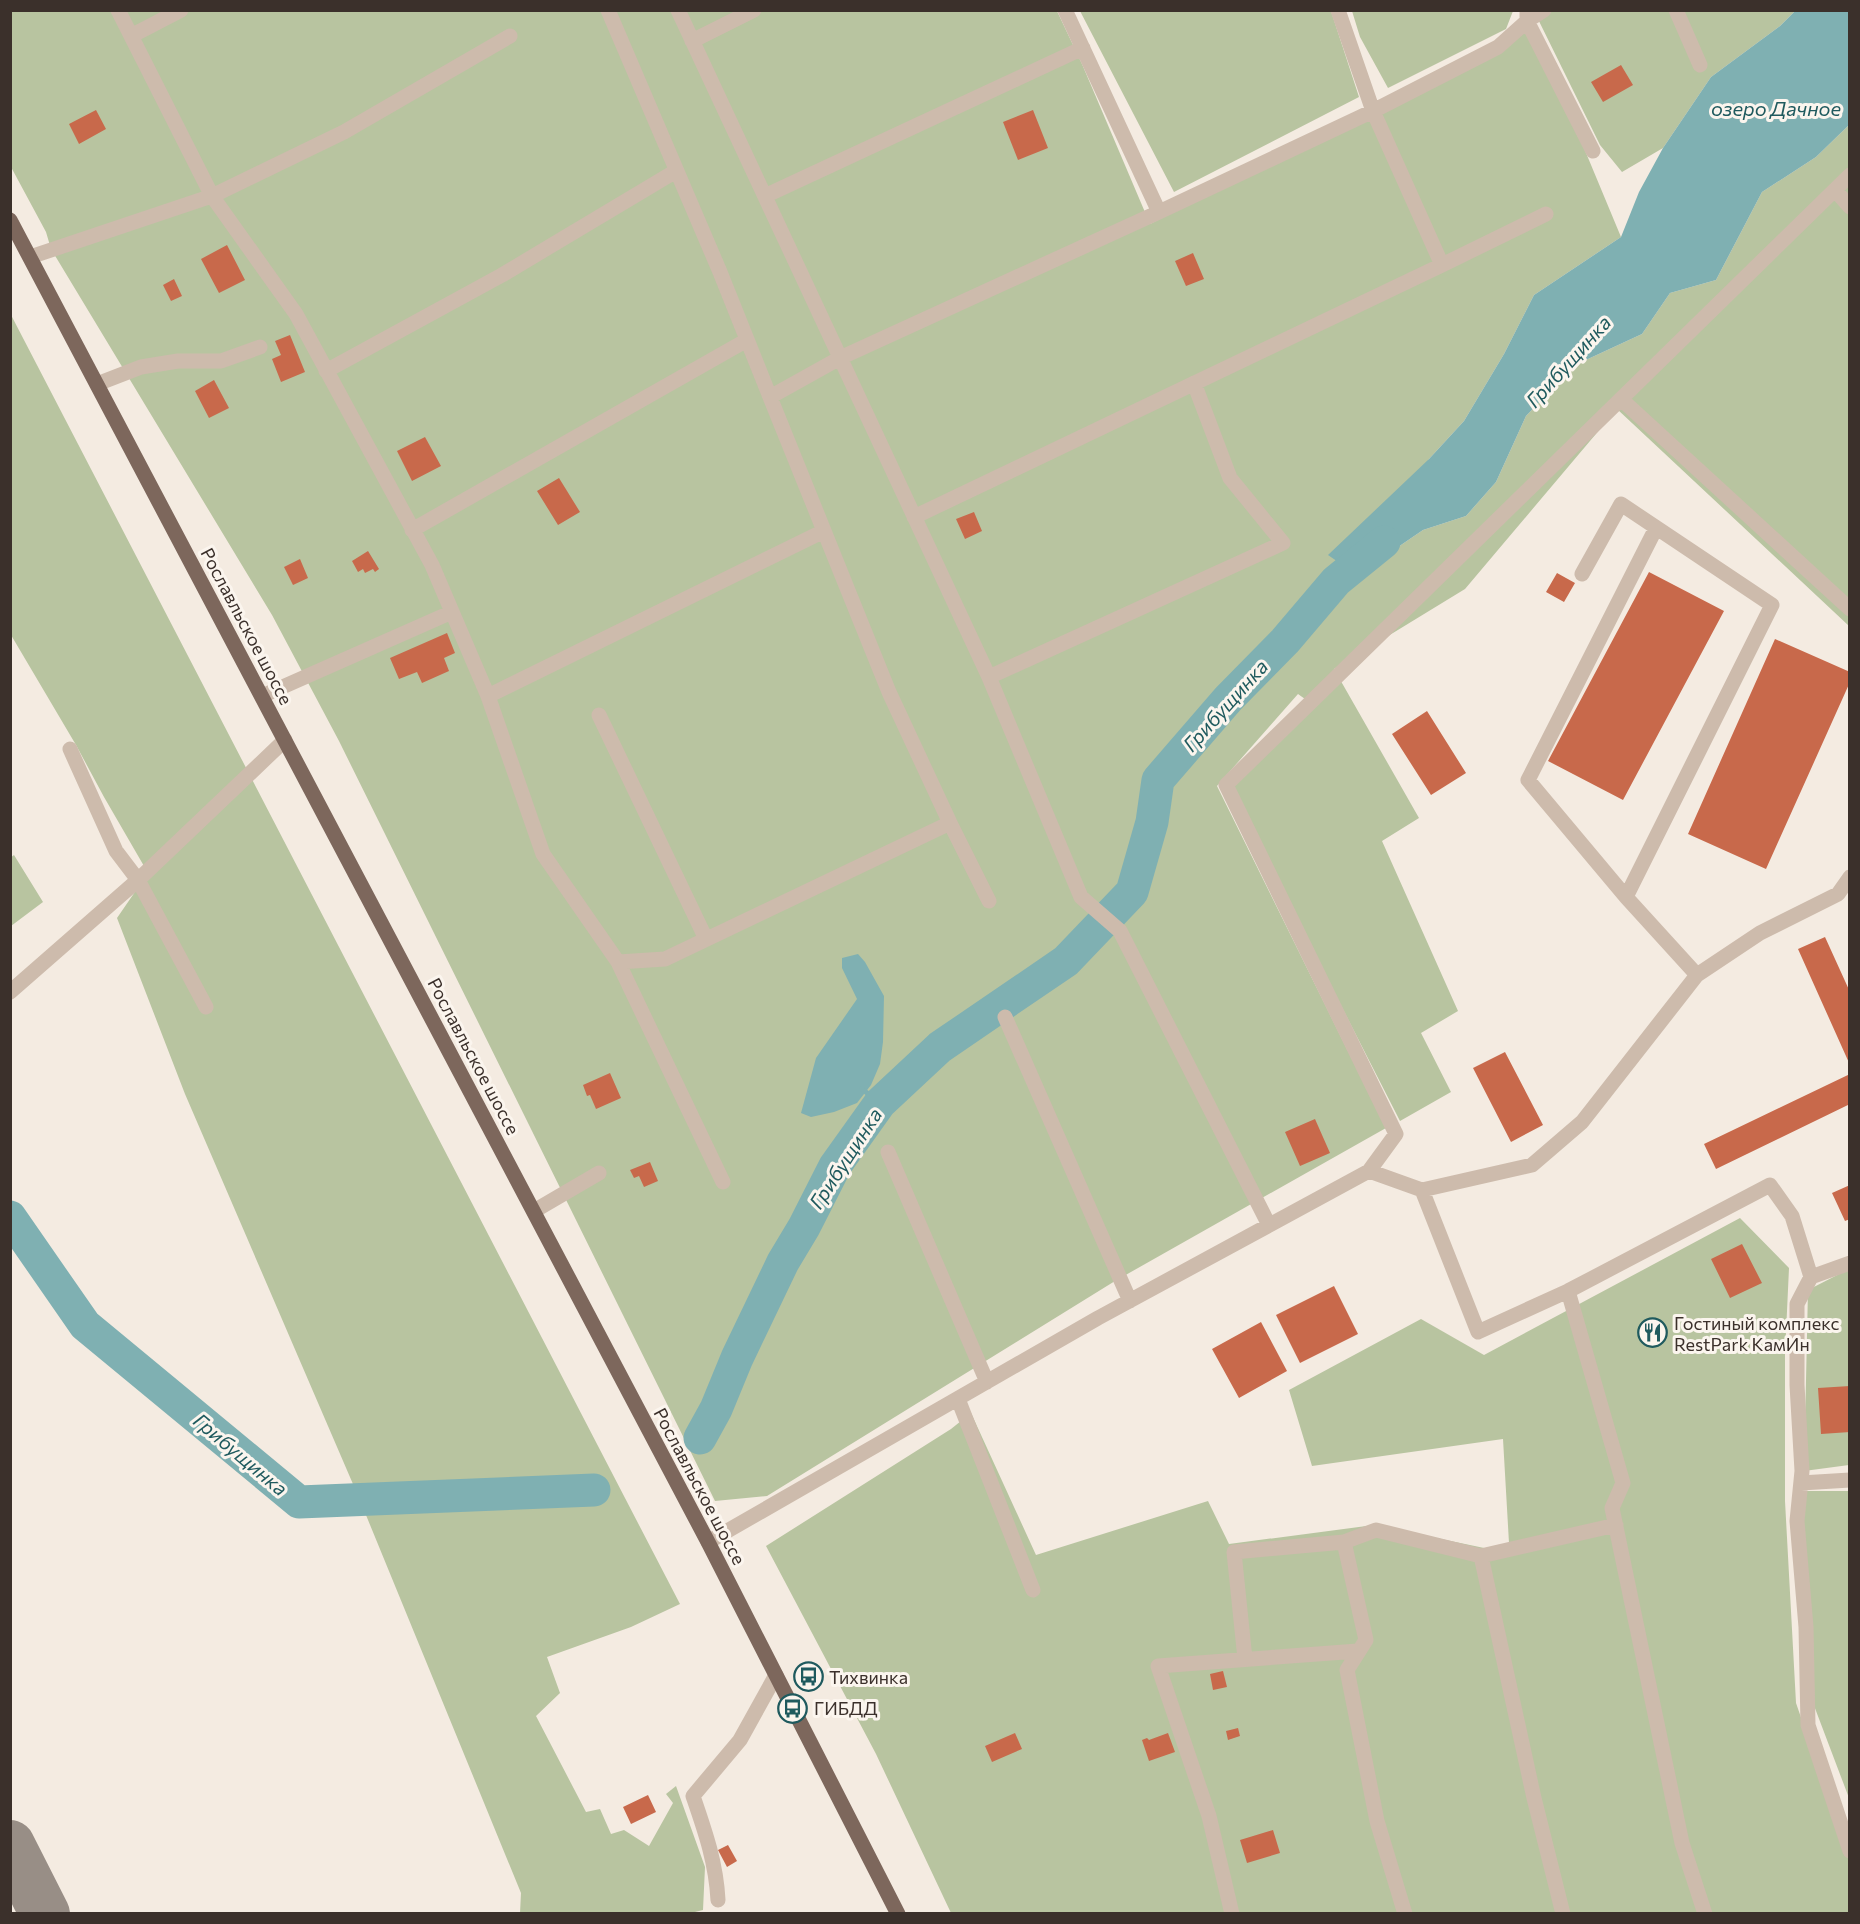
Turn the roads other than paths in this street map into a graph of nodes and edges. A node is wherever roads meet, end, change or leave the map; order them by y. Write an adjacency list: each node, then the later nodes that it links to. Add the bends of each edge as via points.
1 (118, 10): 11 (lane)
2 (181, 10): 11 (lane)
3 (608, 10): 18 (lane)
4 (678, 10): 13 (lane)
5 (754, 10): 13 (lane)
6 (1065, 10): 14 (lane)
7 (1338, 10): 16 (lane)
8 (1544, 10): 10 (lane)
9 (1676, 10): 15 (lane)
10 (1527, 16): 16 (lane, via 1498,47); 17 (lane)
11 (131, 36): 21 (lane)
12 (510, 36): 21 (lane, via 344,132)
13 (692, 40): 22 (lane)
14 (1083, 48): 22 (lane); 24 (lane)
15 (1700, 65)
16 (1373, 111): 24 (lane); 28 (lane)
17 (1593, 151)
18 (676, 171): 29 (lane); 32 (lane, via 502,274)
19 (1850, 175): 20 (lane)
20 (1835, 190): 23 (lane); 36 (lane)
21 (212, 196): 27 (lane); 32 (lane, via 296,314)
22 (765, 196): 31 (lane)
23 (1850, 207)
24 (1159, 212): 31 (lane)
25 (1546, 214): 28 (lane)
26 (10, 220): 27 (main road, Рославльское шоссе)
27 (30, 257): 34 (main road, Рославльское шоссе)
28 (1442, 265): 33 (lane)
29 (747, 340): 35 (lane); 39 (lane)
30 (260, 347): 34 (lane, via 221,361 178,361 141,367)
31 (840, 358): 35 (lane); 37 (lane)
32 (326, 371): 39 (lane)
33 (1194, 383): 37 (lane); 44 (lane, via 1230,478 1283,543)
34 (97, 384): 45 (main road, Рославльское шоссе)
35 (770, 397): 40 (lane)
36 (1621, 399): 42 (lane); 62 (lane, via 1226,785 1396,1134)
37 (914, 517): 44 (lane)
38 (1656, 528): 41 (lane, via 1621,504); 53 (lane, via 1528,780); 53 (lane, via 1772,605)
39 (412, 530): 43 (lane)
40 (824, 531): 46 (lane); 50 (lane, via 889,692)
41 (1582, 574)
42 (1850, 609)
43 (452, 612): 45 (lane); 46 (lane)
44 (988, 677): 67 (lane, via 1081,897 1120,931)
45 (262, 696): 48 (main road, Рославльское шоссе)
46 (488, 696): 56 (lane, via 543,854)
47 (598, 715): 55 (lane)
48 (285, 740): 52 (lane); 66 (main road, Рославльское шоссе)
49 (70, 749): 52 (lane, via 116,851)
50 (950, 823): 54 (lane); 55 (lane)
51 (1850, 877): 57 (lane, via 1838,894 1760,933)
52 (138, 880): 58 (lane); 59 (lane)
53 (1626, 897): 57 (lane)
54 (989, 901)
55 (706, 939): 56 (lane, via 665,959)
56 (618, 962): 64 (lane)
57 (1697, 975): 65 (lane, via 1582,1122 1532,1165)
58 (10, 992)
59 (206, 1006)
60 (1005, 1017): 71 (lane)
61 (888, 1152): 72 (lane)
62 (1369, 1171): 65 (lane); 67 (lane)
63 (598, 1173): 66 (lane)
64 (723, 1182)
65 (1422, 1190): 70 (lane, via 1478,1332)
66 (534, 1211): 77 (main road, Рославльское шоссе)
67 (1269, 1225): 71 (lane)
68 (1850, 1263): 69 (lane)
69 (1811, 1277): 70 (lane, via 1792,1216 1770,1185); 75 (lane, via 1797,1304)
70 (1568, 1291): 76 (lane, via 1623,1483 1612,1508)
71 (1130, 1301): 72 (lane)
72 (987, 1382): 73 (lane)
73 (958, 1399): 77 (lane); 80 (lane)
74 (1850, 1480): 75 (lane)
75 (1801, 1483): 84 (lane, via 1797,1521 1806,1627 1808,1725)
76 (1616, 1525): 79 (lane); 90 (lane, via 1682,1843)
77 (708, 1542): 83 (main road, Рославльское шоссе)
78 (1344, 1542): 79 (lane, via 1376,1530); 81 (lane, via 1366,1640); 82 (lane, via 1234,1552)
79 (1481, 1556): 89 (lane)
80 (1033, 1590)
81 (1359, 1651): 82 (lane); 88 (lane, via 1347,1670 1377,1821)
82 (1245, 1659): 87 (lane, via 1158,1666 1209,1816)
83 (776, 1675): 85 (lane, via 740,1740 693,1796 715,1865); 86 (main road, Рославльское шоссе)
84 (1850, 1851)
85 (718, 1900)
86 (898, 1914)
87 (1232, 1914)
88 (1405, 1914)
89 (1563, 1914)
90 (1705, 1914)

